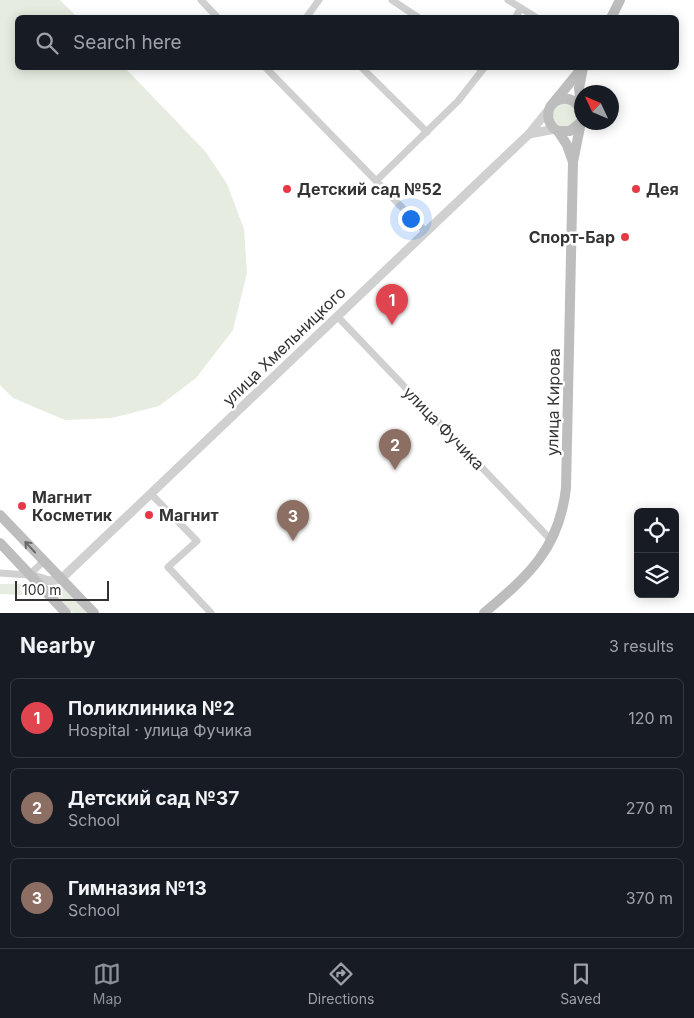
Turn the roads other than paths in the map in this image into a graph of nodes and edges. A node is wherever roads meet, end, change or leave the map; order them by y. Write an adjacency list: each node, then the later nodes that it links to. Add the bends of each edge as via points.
1 (201, 0): 7 (street)
2 (319, 0): 8 (street)
3 (392, 0): 9 (street)
4 (508, 0): 6 (street)
5 (620, 0): 12 (main road)
6 (521, 8): 10 (street); 11 (street)
7 (215, 15)
8 (310, 15)
9 (414, 15)
10 (517, 15)
11 (533, 15)
12 (612, 15)
13 (268, 70): 27 (street)
14 (364, 70): 24 (street)
15 (482, 70): 24 (street)
16 (580, 70): 20 (main road)
17 (582, 70): 18 (main road, улица Кирова)
18 (579, 85)
19 (574, 102): 20 (main road, via 568,99)
20 (553, 104): 22 (main road, via 548,119); 25 (street, улица Хмельницкого)
21 (574, 126): 22 (main road, via 570,131)
22 (557, 130): 25 (street); 26 (main road)
23 (579, 130): 26 (main road, улица Кирова)
24 (427, 132): 27 (street)
25 (529, 134): 28 (street, улица Хмельницкого)
26 (573, 162): 32 (main road, улица Кирова, via 566,488 562,518)
27 (377, 180): 28 (street)
28 (426, 232): 29 (street, улица Хмельницкого)
29 (337, 316): 30 (street, улица Хмельницкого); 32 (street, улица Фучика)
30 (151, 494): 37 (street, улица Хмельницкого); 42 (street, via 197,541 168,567)
31 (0, 515): 34 (main road, one-way to 31)
32 (552, 541): 43 (main road, улица Кирова, via 530,570)
33 (0, 543): 36 (main road)
34 (44, 561): 36 (street); 37 (main road)
35 (0, 573): 36 (street)
36 (29, 575): 38 (street); 39 (main road)
37 (61, 579): 38 (street); 41 (main road)
38 (49, 581): 39 (street)
39 (46, 592): 40 (main road)
40 (66, 613)
41 (94, 613)
42 (211, 613)
43 (484, 613)

